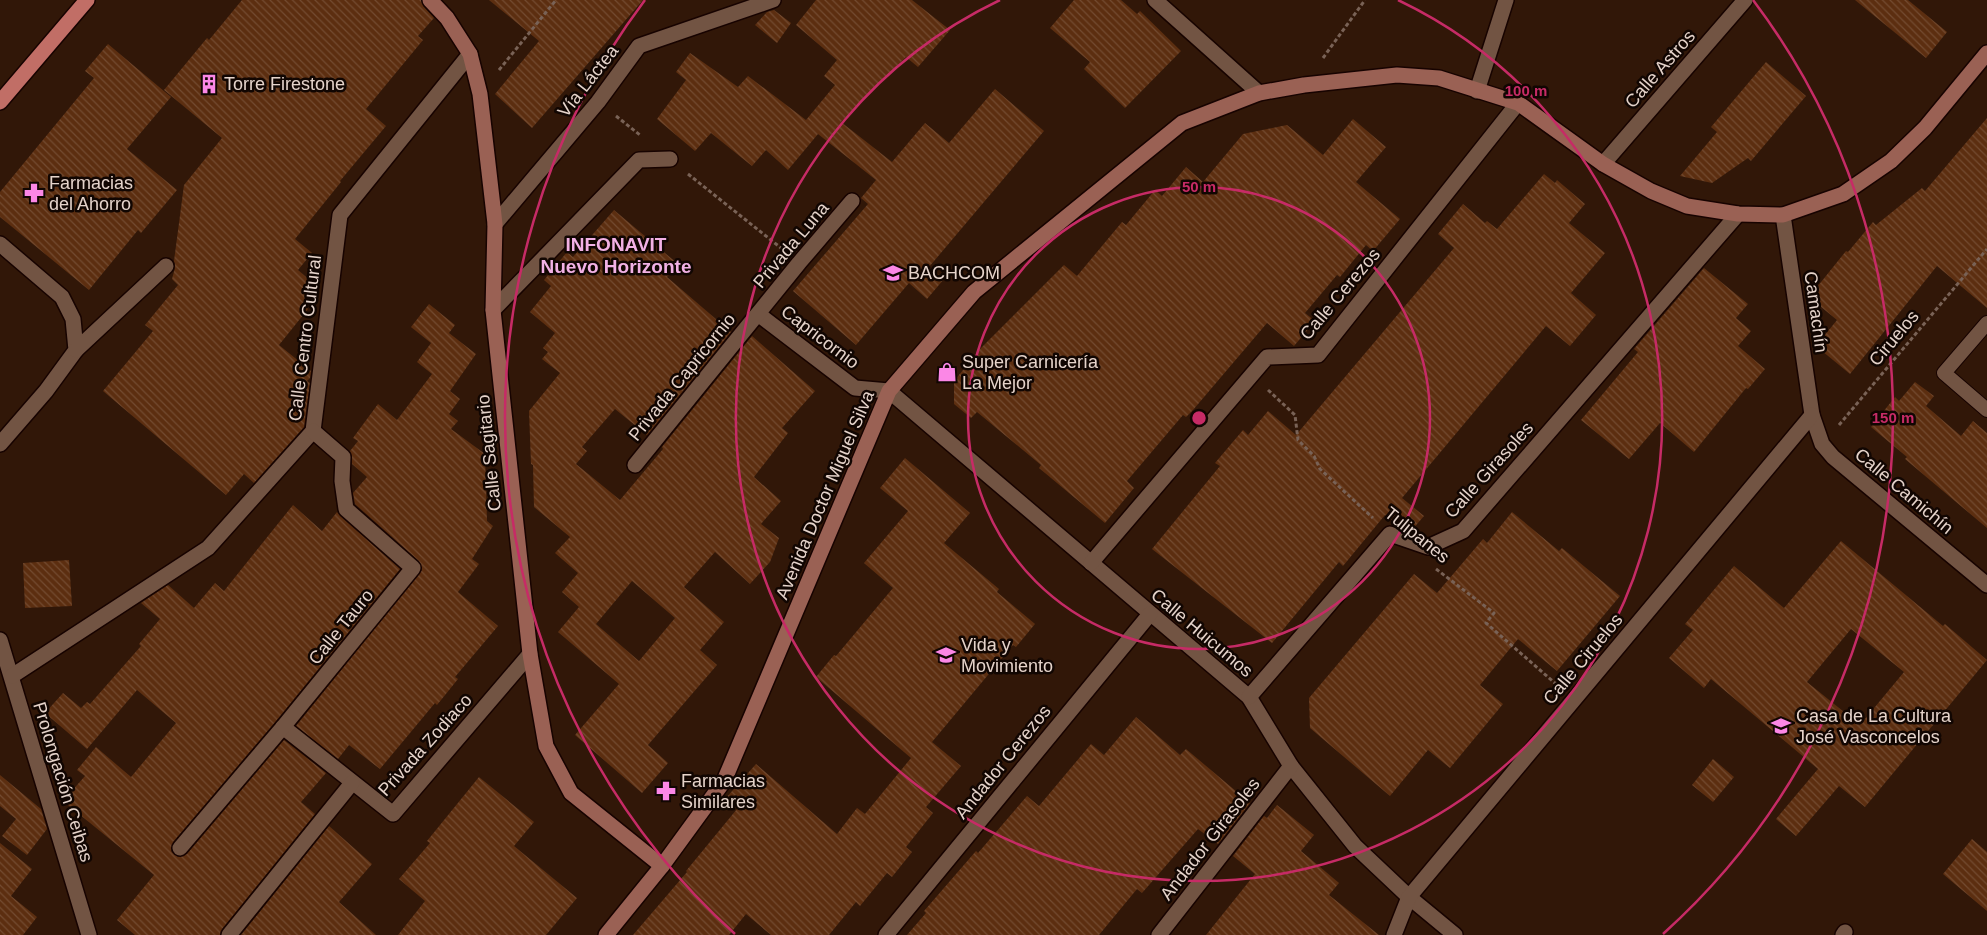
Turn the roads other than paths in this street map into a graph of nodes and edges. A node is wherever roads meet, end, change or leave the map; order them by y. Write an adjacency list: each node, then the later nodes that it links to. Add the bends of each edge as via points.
1 (87, 0): 11 (main road)
2 (430, 0): 8 (street, Calle Sagitario, via 447,18)
3 (774, 0): 18 (street, Vía Láctea, via 639,46 598,102)
4 (1155, 0): 10 (street)
5 (1506, 0): 9 (street)
6 (1745, 0): 14 (street, Calle Astros)
7 (1987, 53): 17 (street, Avenida Doctor Miguel Silva, via 1925,128 1891,161 1843,194)
8 (470, 54): 18 (street, Calle Sagitario, via 480,94); 28 (street, Calle Centro Cultural, via 340,215)
9 (1477, 91): 10 (street, Avenida Doctor Miguel Silva, via 1439,78 1397,75); 12 (street, Avenida Doctor Miguel Silva)
10 (1259, 93): 25 (street, Avenida Doctor Miguel Silva, via 1182,123 974,292)
11 (0, 102)
12 (1518, 104): 14 (street, Avenida Doctor Miguel Silva); 31 (street, Calle Cerezos, via 1318,355 1267,357)
13 (670, 159): 21 (street, via 639,160)
14 (1603, 164): 16 (street, Avenida Doctor Miguel Silva, via 1651,191 1687,206)
15 (852, 201): 22 (street, Privada Luna)
16 (1738, 214): 17 (street, Avenida Doctor Miguel Silva); 37 (street, Calle Girasoles, via 1463,531 1428,547 1390,534)
17 (1783, 214): 27 (street, Camachín)
18 (494, 224): 21 (street, Calle Sagitario)
19 (0, 244): 24 (street, via 62,297 73,319)
20 (166, 266): 24 (street)
21 (492, 310): 35 (street, Calle Sagitario)
22 (758, 314): 25 (street, Capricornio, via 855,388); 30 (street, Privada Capricornio)
23 (1987, 323): 26 (lane, via 1944,373)
24 (76, 350): 29 (street)
25 (889, 391): 31 (street, Calle Huicumos); 42 (street, Avenida Doctor Miguel Silva, via 724,781)
26 (1987, 410)
27 (1812, 415): 32 (street, Calle Camichín, via 1822,444 1833,457); 43 (street, Calle Ciruelos)
28 (313, 431): 36 (street, Calle Centro Cultural, via 208,548); 38 (street, Calle Tauro, via 343,457 346,509 413,568)
29 (0, 444)
30 (635, 464)
31 (1091, 563): 33 (street, Calle Huicumos)
32 (1984, 577)
33 (1150, 614): 37 (street, Calle Huicumos); 47 (street, Andador Cerezos)
34 (0, 640): 36 (street, Prolongación Ceibas)
35 (530, 654): 40 (street, Privada Zodiaco, via 393,814); 42 (street, Calle Sagitario, via 546,746 571,793)
36 (12, 676): 44 (street, Prolongación Ceibas)
37 (1249, 697): 39 (street, Calle Huicumos)
38 (283, 727): 40 (street); 41 (street, Calle Tauro)
39 (1291, 766): 43 (street, Calle Huicumos, via 1355,846); 48 (street, Andador Girasoles)
40 (352, 782): 45 (street, Privada Zodiaco)
41 (180, 848)
42 (662, 866): 46 (street, Avenida Doctor Miguel Silva)
43 (1409, 897): 49 (street, Calle Ciruelos); 50 (street, Calle Huicumos)
44 (89, 935)
45 (229, 935)
46 (606, 935)
47 (886, 935)
48 (1159, 935)
49 (1394, 935)
50 (1455, 935)

